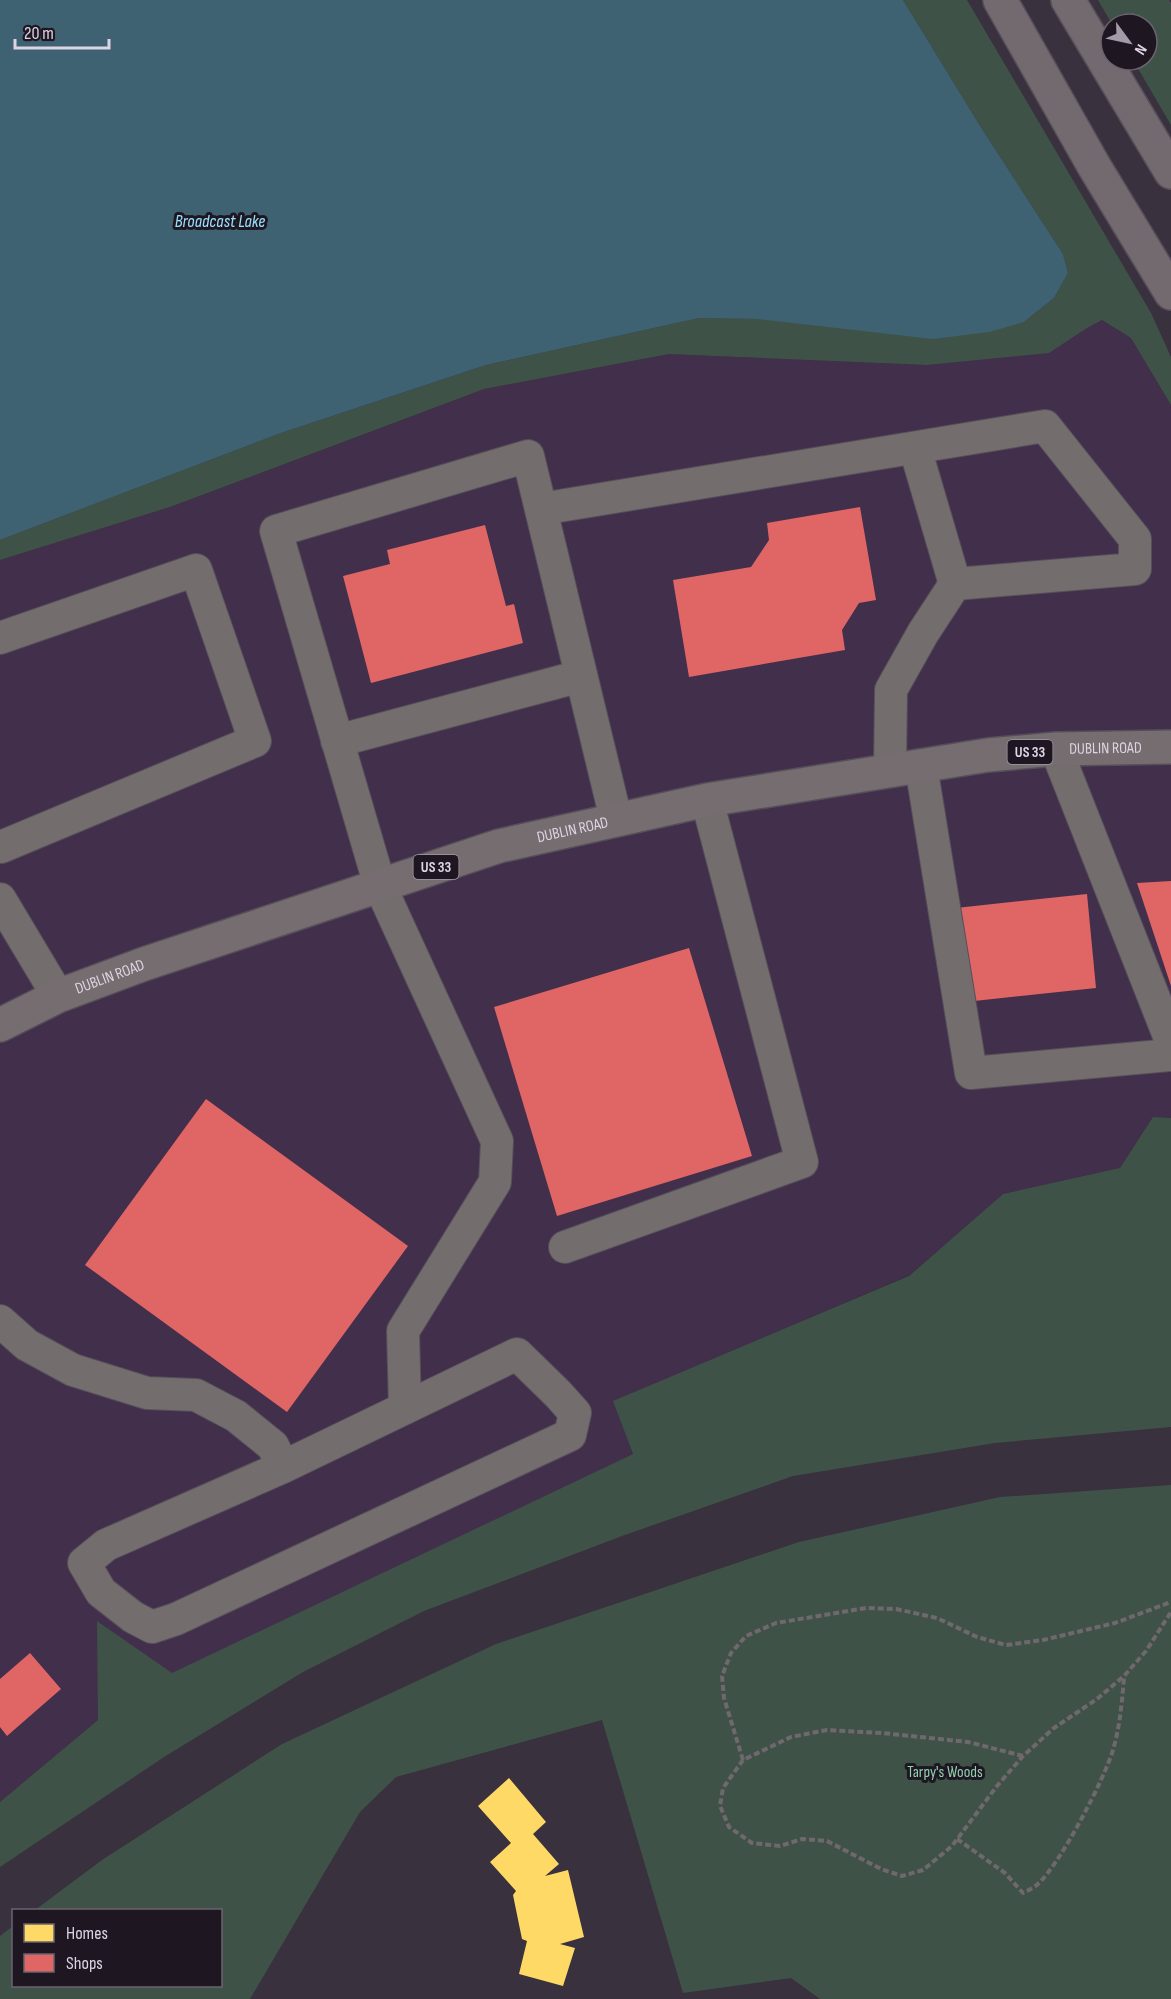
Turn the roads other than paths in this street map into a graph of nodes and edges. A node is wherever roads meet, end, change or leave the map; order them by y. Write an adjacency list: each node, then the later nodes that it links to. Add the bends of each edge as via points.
1 (1000, 0): 4 (highway)
2 (1068, 0): 3 (highway)
3 (1171, 172)
4 (1171, 293)
5 (915, 448): 6 (lane); 7 (lane); 7 (lane, via 1045,426 1136,539 1135,569)
6 (541, 509): 9 (lane); 10 (lane, via 528,456 276,531)
7 (955, 584): 14 (lane, via 891,690)
8 (0, 638): 17 (lane, via 196,570 255,741)
9 (581, 676): 10 (lane); 16 (lane)
10 (337, 741): 18 (lane)
11 (1171, 747): 12 (main road, DUBLIN ROAD / US 33)
12 (1056, 749): 13 (main road, DUBLIN ROAD / US 33); 22 (lane)
13 (921, 766): 14 (main road, DUBLIN ROAD / US 33); 23 (lane, via 971,1073)
14 (890, 771): 15 (main road, DUBLIN ROAD / US 33)
15 (707, 800): 16 (main road, DUBLIN ROAD / US 33); 24 (lane, via 802,1162)
16 (616, 819): 18 (main road, DUBLIN ROAD / US 33, via 499,846)
17 (0, 849)
18 (380, 886): 20 (main road, DUBLIN ROAD / US 33); 26 (lane, via 497,1141 495,1182 403,1331)
19 (0, 899): 20 (lane)
20 (58, 996): 21 (main road, DUBLIN ROAD / US 33)
21 (0, 1025)
22 (1171, 1041)
23 (1171, 1055)
24 (565, 1247)
25 (0, 1321): 27 (lane, via 27,1344 73,1370 147,1393 196,1395 236,1416 273,1446)
26 (405, 1408): 27 (lane); 27 (lane, via 517,1354 575,1413 570,1435 176,1619 152,1627 100,1592 84,1563 106,1545)
27 (283, 1467)

